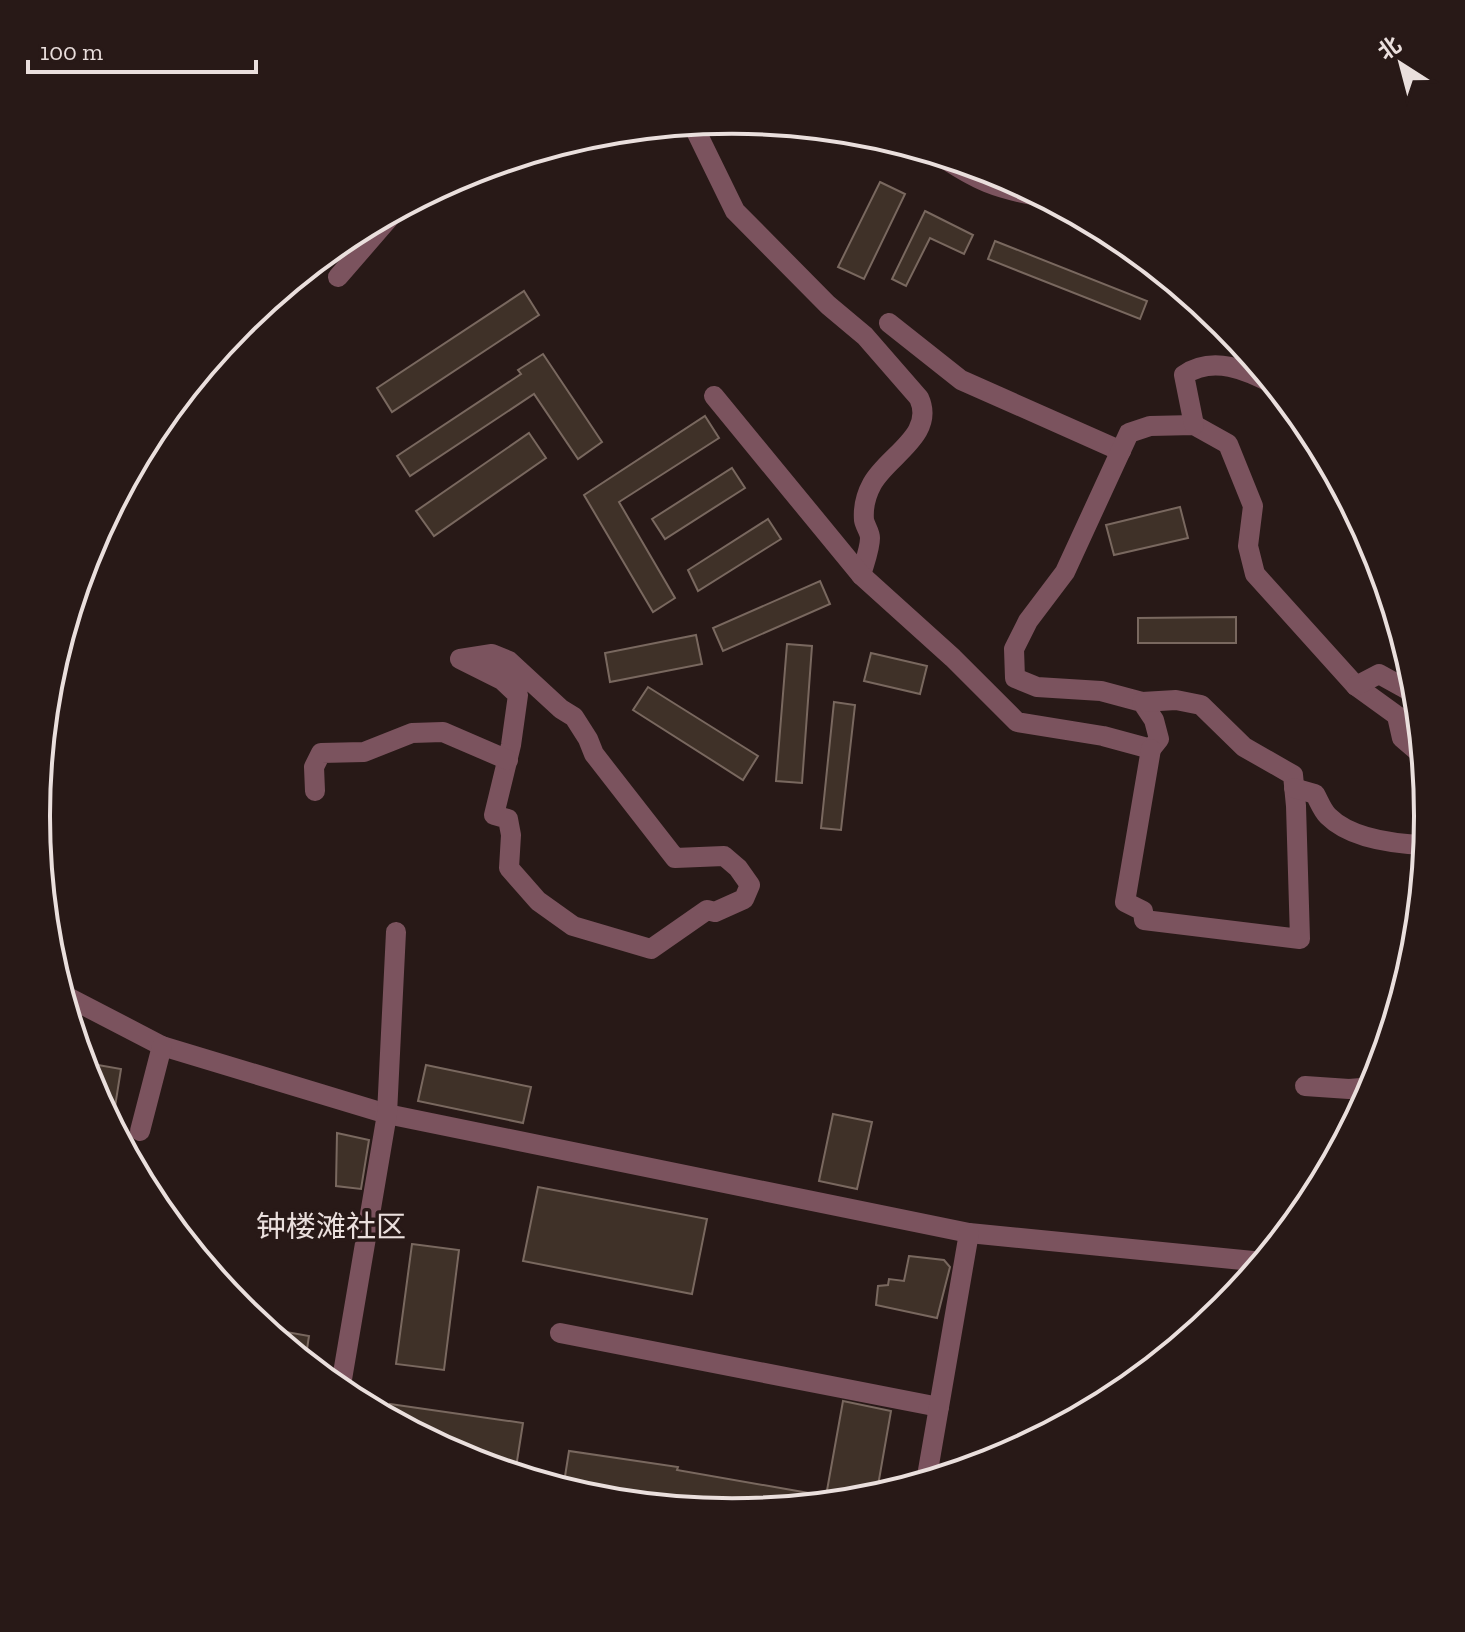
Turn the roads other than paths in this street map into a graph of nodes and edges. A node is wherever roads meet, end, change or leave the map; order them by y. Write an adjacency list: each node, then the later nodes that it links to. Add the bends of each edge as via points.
1 (698, 135): 11 (street, via 735,211 865,336 923,406 918,432 873,482 865,500 870,539)
2 (979, 180): 3 (street)
3 (1007, 191)
4 (373, 236): 5 (street)
5 (338, 277)
6 (889, 323): 10 (street, via 961,380)
7 (1255, 377): 9 (street, via 1226,365 1195,367 1184,375)
8 (714, 396): 11 (street)
9 (1194, 425): 10 (street, via 1150,426 1129,433); 12 (street, via 1228,444 1233,456 1253,506 1248,546 1255,574)
10 (1121, 451): 14 (street, via 1065,572 1014,649 1015,678 1037,687 1101,691)
11 (861, 575): 18 (street, via 1017,722)
12 (1356, 686): 13 (street, via 1379,674); 15 (street)
13 (1403, 687)
14 (1142, 702): 18 (street, via 1159,739); 20 (street, via 1201,705 1244,747 1293,775)
15 (1397, 716): 16 (street); 17 (street, via 1402,738)
16 (1409, 724)
17 (1411, 746)
18 (1151, 749): 20 (street, via 1125,902 1143,911 1144,920 1300,939)
19 (508, 760): 19 (street, via 518,695 502,680 460,659 492,654 509,661 574,717 594,754 675,858 724,856 750,885 744,899 715,912 707,910 651,949 573,926 538,901 509,868 508,819 494,815); 21 (street, via 443,732 412,733 364,752 321,753 314,767)
20 (1294, 788): 22 (street, via 1315,794 1327,815 1345,828)
21 (315, 791)
22 (1414, 844)
23 (396, 932): 28 (street)
24 (75, 1001): 25 (street)
25 (162, 1046): 28 (street); 29 (street)
26 (1305, 1086): 27 (street)
27 (1358, 1088)
28 (387, 1114): 30 (street); 33 (street)
29 (140, 1131)
30 (969, 1233): 31 (street); 34 (street)
31 (1250, 1261)
32 (560, 1333): 34 (street)
33 (343, 1376)
34 (939, 1407): 35 (street)
35 (928, 1469)

